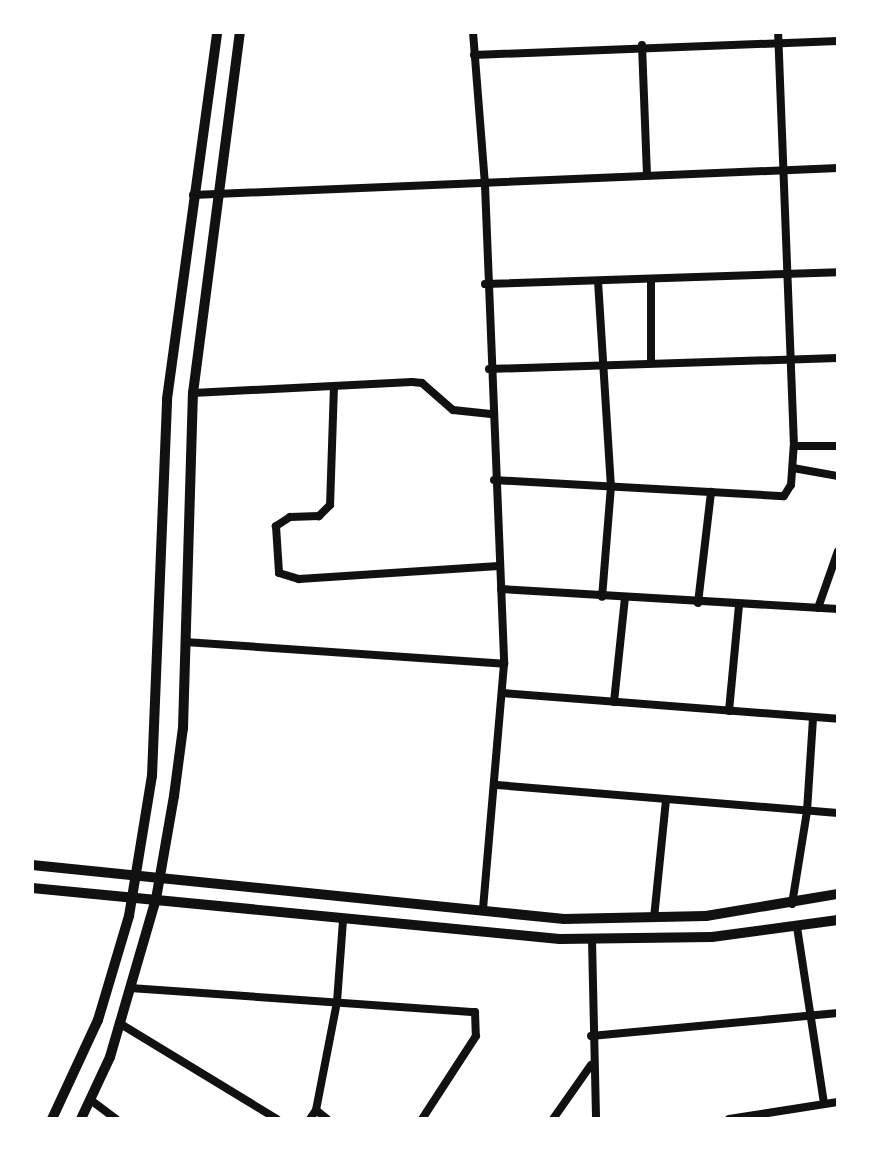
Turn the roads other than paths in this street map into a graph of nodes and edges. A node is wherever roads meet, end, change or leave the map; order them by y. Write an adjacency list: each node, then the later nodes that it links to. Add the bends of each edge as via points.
1 (217, 32): 13 (street)
2 (240, 32): 14 (street)
3 (473, 32): 8 (street)
4 (633, 32): 7 (street)
5 (778, 37): 6 (street); 7 (street); 10 (street)
6 (838, 41)
7 (638, 45): 8 (street); 11 (street)
8 (474, 55): 12 (street)
9 (838, 168): 10 (street)
10 (784, 169): 11 (street); 16 (street)
11 (647, 175): 12 (street)
12 (485, 185): 14 (street); 19 (street)
13 (193, 195): 14 (street); 56 (street, via 167,399 158,714)
14 (218, 195): 26 (street)
15 (838, 272): 16 (street)
16 (788, 273): 17 (street); 21 (street)
17 (651, 279): 18 (street); 23 (street)
18 (598, 281): 19 (street); 22 (street)
19 (485, 284): 24 (street)
20 (838, 358): 21 (street)
21 (792, 360): 23 (street); 28 (street)
22 (605, 363): 23 (street); 24 (street); 33 (street)
23 (651, 363)
24 (489, 369): 27 (street)
25 (334, 386): 26 (street); 27 (street, via 422,383 453,410); 36 (street, via 330,505 319,516 290,517 276,526 279,573 299,579)
26 (193, 393): 44 (street)
27 (491, 414): 32 (street)
28 (794, 446): 29 (street); 30 (street)
29 (838, 446)
30 (793, 468): 31 (street); 34 (street, via 784,496)
31 (838, 476)
32 (494, 480): 33 (street); 36 (street)
33 (611, 486): 34 (street); 38 (street)
34 (711, 492): 40 (street)
35 (838, 551): 42 (street)
36 (499, 566): 37 (street)
37 (501, 589): 38 (street); 45 (street)
38 (602, 597): 39 (street)
39 (625, 598): 40 (street); 47 (street)
40 (698, 603): 41 (street)
41 (739, 606): 42 (street); 48 (street)
42 (818, 608): 43 (street)
43 (838, 609)
44 (185, 642): 45 (street); 57 (street, via 183,728)
45 (504, 664): 46 (street)
46 (502, 693): 47 (street); 51 (street)
47 (614, 702): 48 (street)
48 (729, 711): 49 (street)
49 (813, 718): 50 (street); 53 (street)
50 (838, 719)
51 (497, 785): 52 (street); 63 (street)
52 (666, 800): 53 (street); 64 (street)
53 (807, 811): 54 (street); 62 (street)
54 (838, 813)
55 (32, 865): 56 (street)
56 (137, 874): 57 (street); 60 (street)
57 (162, 876): 61 (street); 63 (street)
58 (32, 888): 60 (street)
59 (838, 894): 62 (street)
60 (133, 897): 61 (street); 81 (street, via 98,1020)
61 (156, 899): 65 (street); 69 (street)
62 (792, 904): 64 (street)
63 (483, 911): 64 (street, via 564,919)
64 (654, 918)
65 (343, 920): 68 (street); 70 (street)
66 (838, 920): 67 (street)
67 (797, 927): 68 (street, via 712,937); 72 (street)
68 (592, 940): 74 (street)
69 (130, 988): 70 (street); 73 (street)
70 (337, 1002): 79 (street); 87 (street, via 475,1012 476,1036)
71 (838, 1013): 72 (street)
72 (812, 1018): 74 (street); 78 (street)
73 (119, 1023): 76 (street); 84 (street)
74 (591, 1036): 75 (street)
75 (591, 1064): 88 (street); 89 (street)
76 (92, 1101): 82 (street); 83 (street)
77 (838, 1102): 78 (street)
78 (824, 1104): 80 (street)
79 (316, 1110): 85 (street); 86 (street)
80 (761, 1116): 90 (street)
81 (52, 1119)
82 (81, 1119)
83 (116, 1119)
84 (277, 1119)
85 (310, 1119)
86 (327, 1119)
87 (422, 1119)
88 (553, 1119)
89 (596, 1119)
90 (729, 1119)

